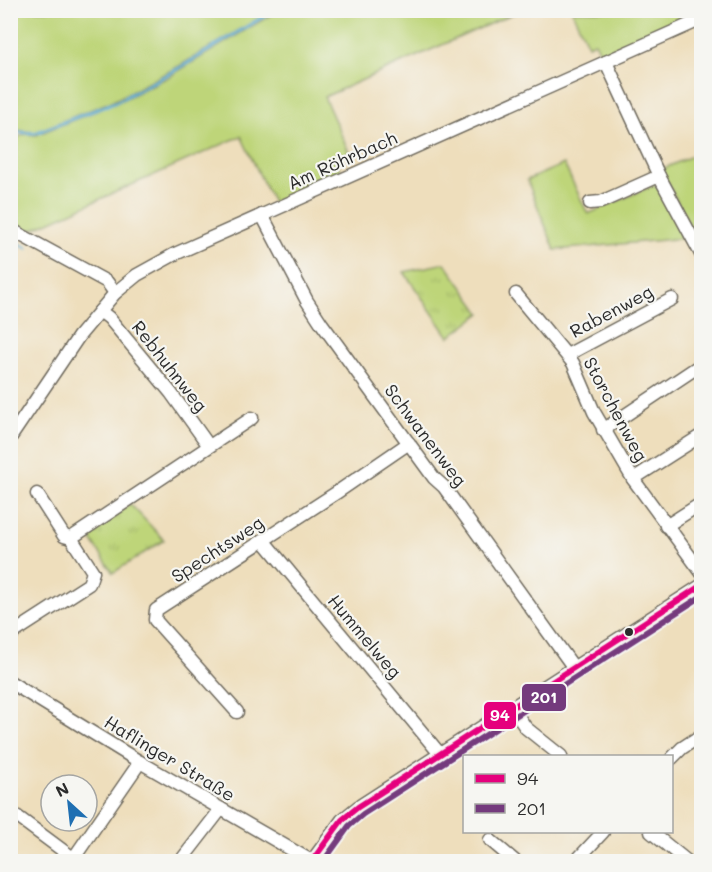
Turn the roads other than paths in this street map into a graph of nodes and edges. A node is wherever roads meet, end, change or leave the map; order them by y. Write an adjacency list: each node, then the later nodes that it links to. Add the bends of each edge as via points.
1 (702, 19): 2 (street, Am Röhrbach)
2 (606, 62): 3 (street); 5 (street, Am Röhrbach)
3 (659, 176): 4 (street, via 601,202); 7 (street)
4 (590, 203)
5 (262, 215): 8 (street, Am Röhrbach, via 175,254 137,275); 18 (street, Schwanenweg, via 307,301)
6 (10, 229): 8 (street, via 107,282)
7 (701, 254)
8 (115, 293): 11 (street, Am Röhrbach)
9 (516, 294): 12 (street, Storchenweg)
10 (672, 299): 12 (street, Rabenweg)
11 (100, 311): 17 (street, Am Röhrbach); 19 (street, Rebhuhnweg, via 171,393)
12 (567, 355): 15 (street, Storchenweg)
13 (702, 364): 15 (street)
14 (252, 418): 19 (street)
15 (603, 430): 20 (street, Storchenweg)
16 (702, 435): 20 (street)
17 (10, 438)
18 (409, 443): 25 (street, Spechtsweg); 29 (street, Schwanenweg)
19 (209, 446): 24 (street)
20 (633, 479): 23 (street, Storchenweg)
21 (37, 494): 24 (street, via 64,536)
22 (702, 503): 23 (street)
23 (666, 526): 26 (street, Storchenweg)
24 (71, 538): 28 (street, via 93,572 89,584)
25 (263, 540): 32 (street, Spechtsweg, via 156,610 155,620); 34 (street, Hummelweg)
26 (702, 573)
27 (702, 585): 29 (street)
28 (10, 635)
29 (574, 668): 31 (street)
30 (10, 682): 37 (street, Haflinger Straße)
31 (512, 708): 34 (street); 35 (street, via 526,728)
32 (237, 712)
33 (702, 735): 36 (street)
34 (440, 754): 45 (street, via 342,820)
35 (560, 755)
36 (673, 757)
37 (140, 762): 38 (street, Haflinger Straße); 43 (street)
38 (221, 809): 44 (street); 45 (street, Haflinger Straße)
39 (11, 812): 43 (street)
40 (601, 833): 47 (street)
41 (653, 833): 48 (street)
42 (490, 840): 46 (street)
43 (72, 860)
44 (180, 861)
45 (312, 861)
46 (516, 861)
47 (575, 861)
48 (688, 861)

